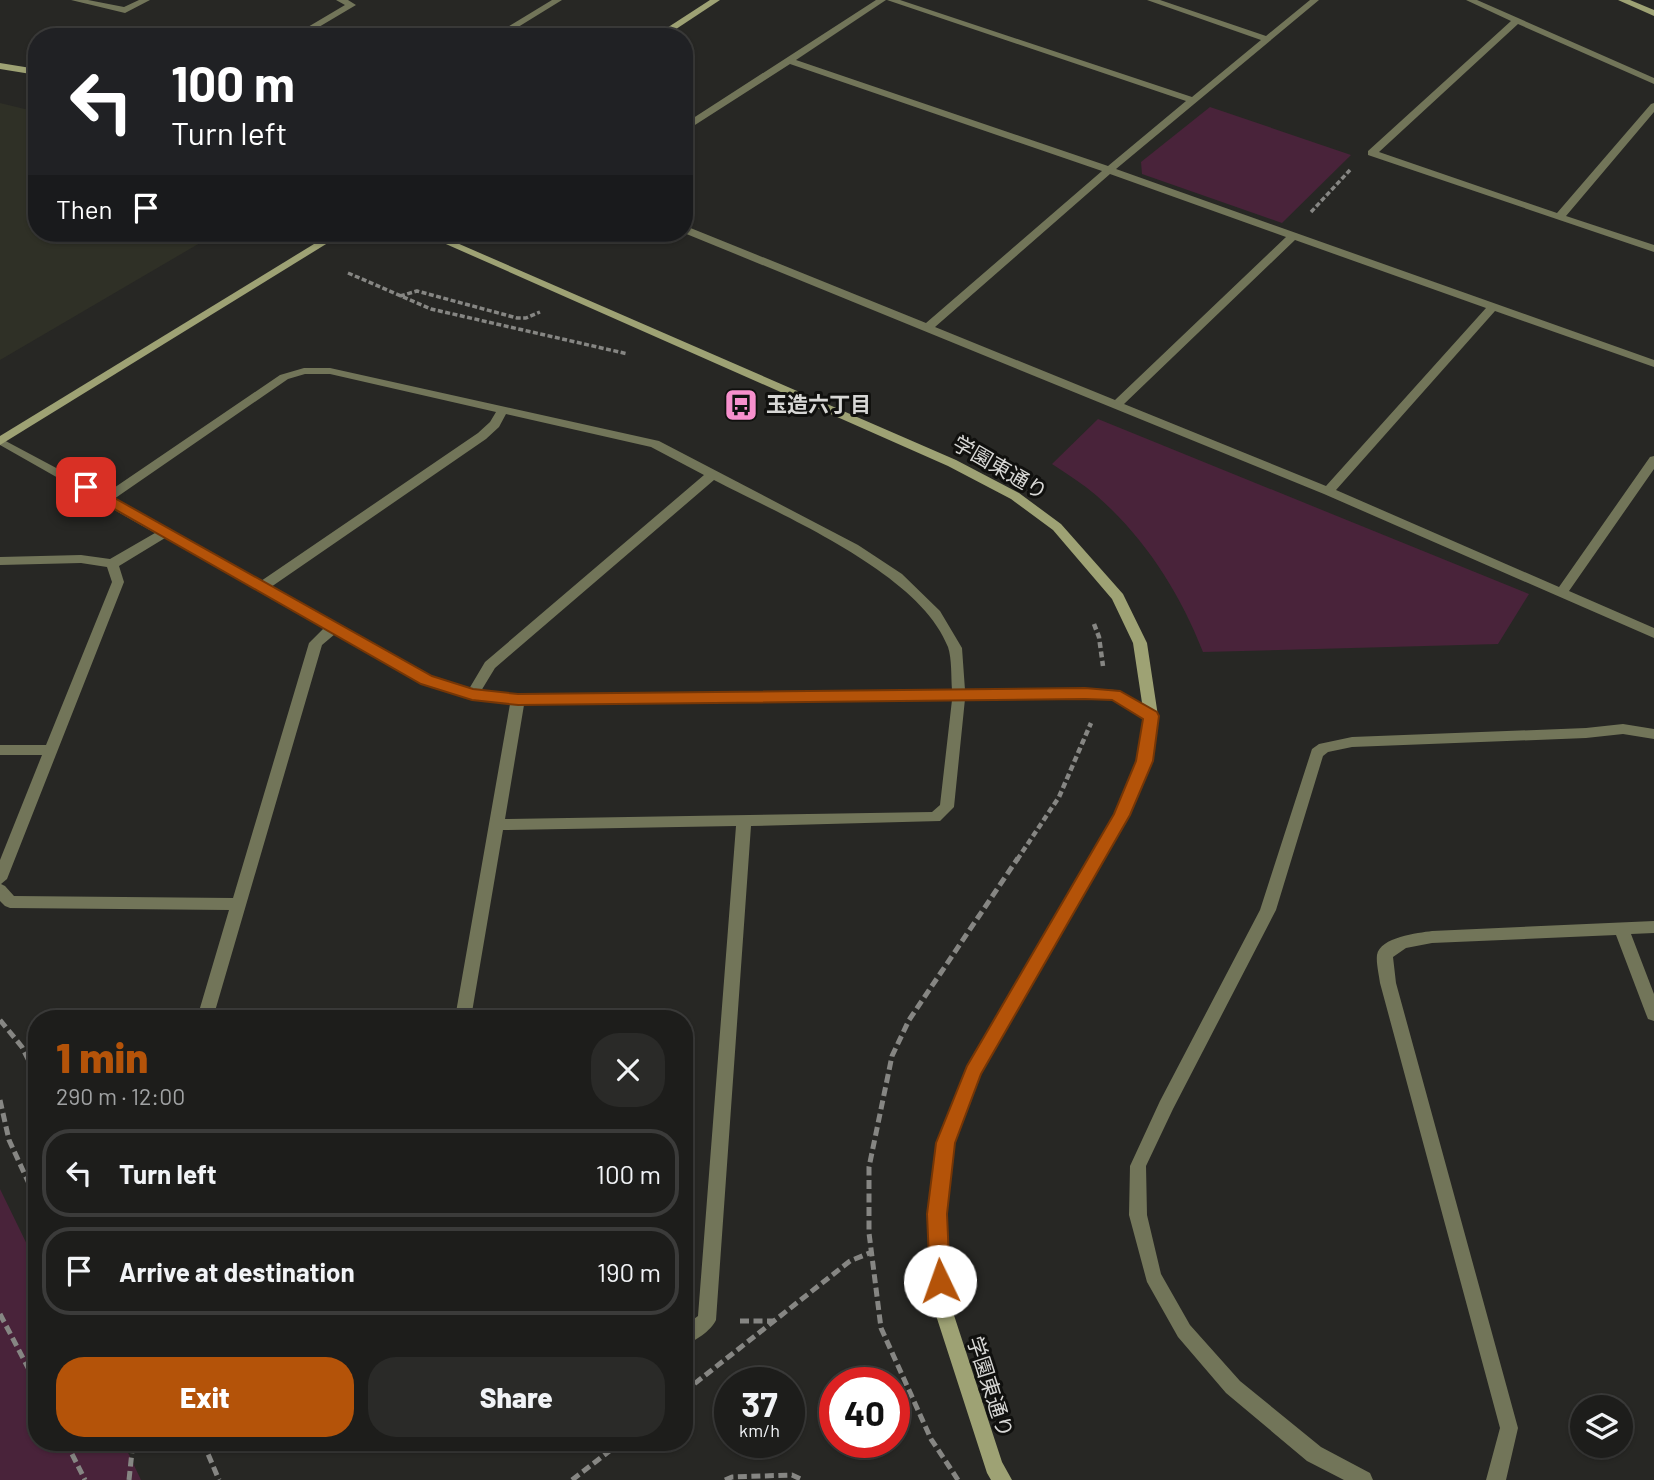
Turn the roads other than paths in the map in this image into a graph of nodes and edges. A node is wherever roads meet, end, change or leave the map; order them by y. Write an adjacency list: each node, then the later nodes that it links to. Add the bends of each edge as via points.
1 (75, 0): 2 (street, via 125,10)
2 (146, 0)
3 (340, 0): 14 (street, via 352,5)
4 (558, 0): 15 (street)
5 (716, 0): 16 (street)
6 (882, 0): 18 (street)
7 (891, 0): 22 (street)
8 (1151, 0): 17 (street)
9 (1315, 0): 17 (street)
10 (1469, 0): 13 (street)
11 (1622, 0): 12 (street)
12 (1654, 13)
13 (1515, 22): 21 (street); 26 (street, via 1372,153)
14 (311, 28)
15 (510, 28)
16 (671, 28)
17 (1266, 39): 22 (street)
18 (790, 61): 24 (street); 25 (street)
19 (0, 66): 20 (street)
20 (28, 71)
21 (1654, 81)
22 (1192, 100): 25 (street)
23 (1654, 106): 26 (street)
24 (693, 124)
25 (1109, 170): 28 (street); 33 (street)
26 (1560, 216): 31 (street)
27 (693, 233): 33 (street)
28 (1292, 237): 32 (street); 35 (street)
29 (324, 242): 37 (street)
30 (447, 242): 54 (street, 学園東通り, via 940,458 1015,496 1056,527 1118,597 1140,643)
31 (1654, 248)
32 (1493, 307): 34 (street); 42 (street)
33 (927, 328): 35 (street)
34 (1654, 364)
35 (1117, 404): 42 (street)
36 (503, 410): 39 (street, via 655,444); 43 (street, via 330,371 304,371 284,377); 47 (street, via 482,436)
37 (0, 441): 43 (street)
38 (1654, 460): 40 (street)
39 (713, 474): 51 (street, via 491,665); 52 (street, via 853,548 897,577 934,614 955,648)
40 (1639, 483): 41 (street); 48 (street)
41 (1654, 489)
42 (1328, 491): 48 (street)
43 (107, 498): 44 (street)
44 (164, 533): 46 (street); 47 (street)
45 (0, 561): 46 (street, via 81,559)
46 (112, 564): 57 (street, via 118,582)
47 (261, 587): 49 (street)
48 (1562, 592): 50 (street)
49 (333, 628): 51 (street, via 427,680); 62 (street, via 316,643)
50 (1654, 633)
51 (472, 695): 53 (street)
52 (959, 696): 53 (street); 54 (street, via 1115,695); 58 (street, via 947,807 935,817)
53 (518, 700): 59 (street)
54 (1152, 716): 69 (street, 学園東通り, via 1144,761 1122,815 973,1071 945,1143 937,1214 941,1303 993,1466)
55 (1652, 728): 70 (street, via 1352,742 1317,753 1268,910 1138,1166 1138,1215 1153,1276 1184,1331 1233,1387 1314,1454)
56 (0, 750): 57 (street)
57 (50, 750): 60 (street)
58 (744, 821): 59 (street); 68 (street, via 707,1320)
59 (498, 825): 66 (street)
60 (0, 878)
61 (0, 890): 62 (street, via 10,902)
62 (239, 904): 65 (street)
63 (1654, 927): 64 (street)
64 (1621, 929): 67 (street); 71 (street, via 1432,937 1402,942 1385,954 1388,983 1509,1428)
65 (207, 1010)
66 (464, 1010)
67 (1654, 1014)
68 (693, 1330)
69 (1002, 1480)
70 (1363, 1480)
71 (1496, 1480)

